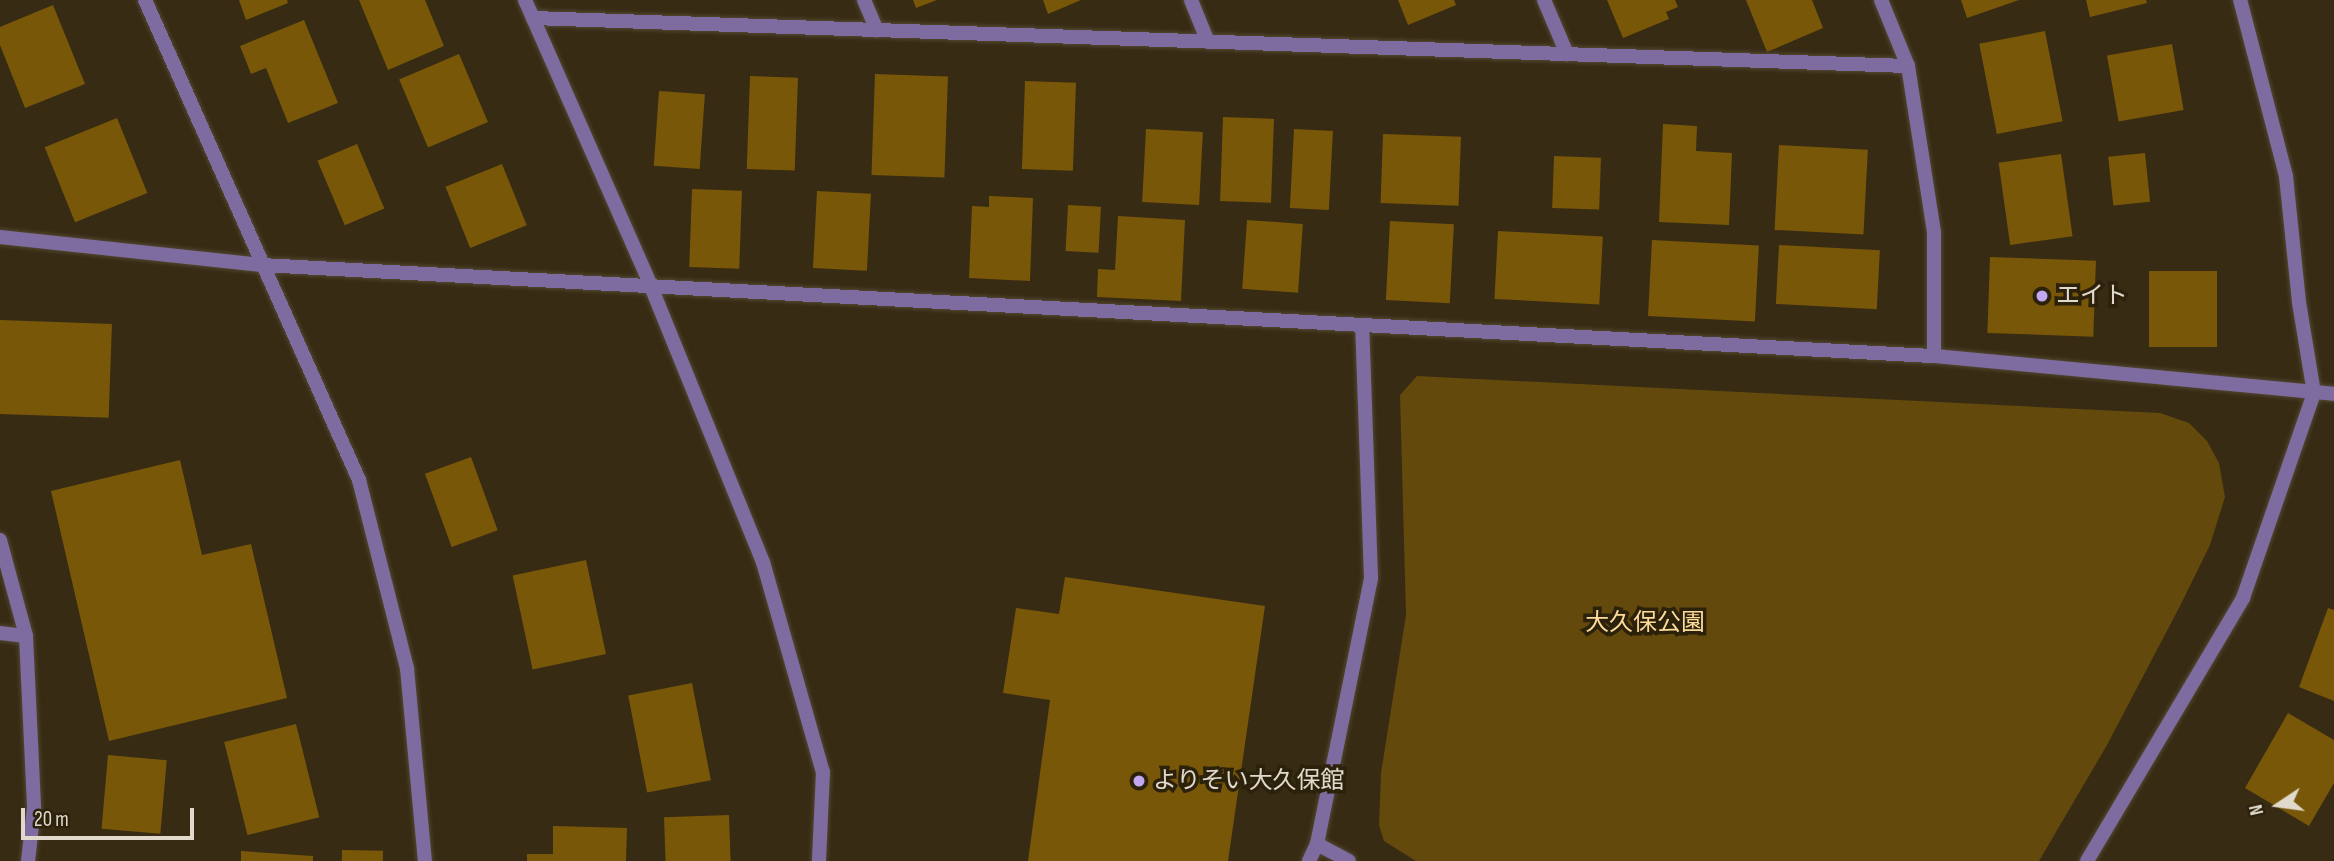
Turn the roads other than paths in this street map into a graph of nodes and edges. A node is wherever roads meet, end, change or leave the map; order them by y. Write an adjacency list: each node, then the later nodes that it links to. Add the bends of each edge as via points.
1 (145, 0): 14 (street)
2 (525, 0): 8 (street)
3 (864, 0): 9 (street)
4 (1191, 0): 10 (street)
5 (1544, 0): 11 (street)
6 (1881, 0): 12 (street)
7 (2240, 0): 18 (street, via 2286,176)
8 (533, 18): 9 (street); 15 (street)
9 (877, 30): 10 (street)
10 (1208, 41): 11 (street)
11 (1567, 54): 12 (street)
12 (1908, 66): 17 (street, via 1934,232)
13 (0, 237): 14 (street)
14 (262, 265): 15 (street); 25 (street, via 359,480 407,668)
15 (650, 284): 16 (street); 26 (street, via 763,562 823,772)
16 (1362, 325): 17 (street); 23 (street, via 1371,578)
17 (1934, 356): 18 (street)
18 (2314, 393): 19 (street); 29 (street, via 2244,598)
19 (2334, 394)
20 (0, 540): 22 (street)
21 (0, 633): 22 (street)
22 (26, 636): 24 (street, via 34,807)
23 (1317, 844): 27 (street); 28 (street)
24 (29, 861)
25 (425, 861)
26 (819, 861)
27 (1309, 861)
28 (1349, 861)
29 (2087, 861)

